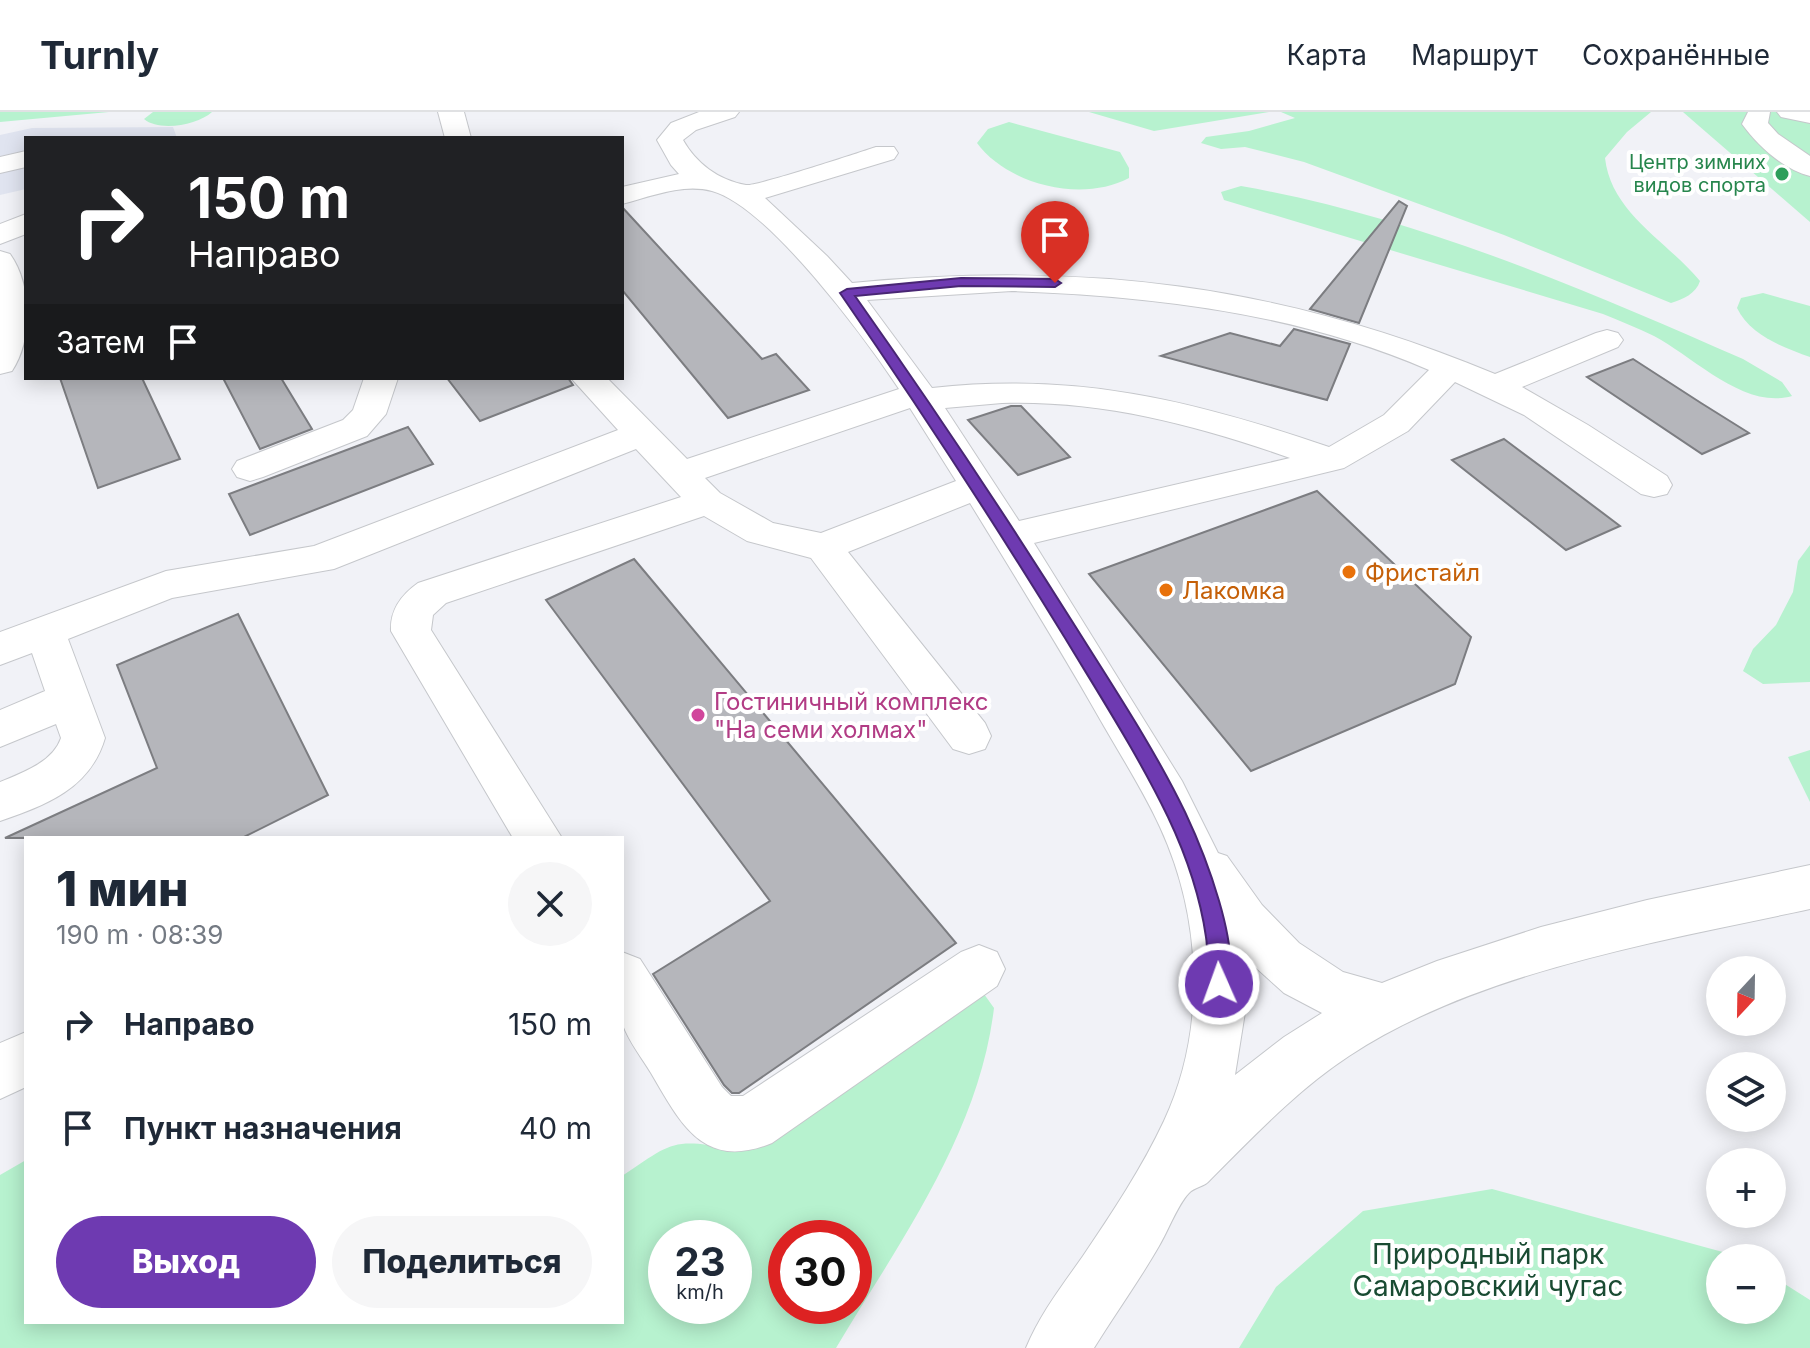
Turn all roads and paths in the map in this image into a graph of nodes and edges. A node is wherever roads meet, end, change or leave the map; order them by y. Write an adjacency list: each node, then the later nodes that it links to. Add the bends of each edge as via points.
1 (451, 112): 6 (street)
2 (726, 112): 11 (street, via 686,125 670,140)
3 (1790, 112): 5 (street)
4 (1760, 113): 10 (street, via 1755,124 1762,135)
5 (1810, 115)
6 (457, 136)
7 (885, 153): 11 (street)
8 (24, 159): 9 (street)
9 (0, 165)
10 (1810, 168)
11 (702, 182): 12 (street); 16 (street, via 794,239)
12 (624, 196)
13 (24, 224): 14 (street)
14 (0, 235)
15 (0, 260): 18 (street, via 15,309)
16 (847, 293): 19 (street, via 985,282 1163,292 1308,320); 23 (street)
17 (1607, 340): 22 (street)
18 (10, 346)
19 (1451, 367): 22 (street); 25 (street, via 1396,423)
20 (380, 380): 26 (street, via 369,414 355,428)
21 (590, 380): 24 (street)
22 (1495, 386): 27 (street)
23 (919, 397): 25 (street, via 1051,393 1118,400 1191,415); 28 (street); 29 (street)
24 (641, 434): 29 (street); 32 (street, via 320,559 166,585)
25 (1331, 460): 30 (street)
26 (250, 469)
27 (1654, 485)
28 (977, 486): 30 (street); 31 (street)
29 (694, 488): 31 (street, via 760,532); 38 (street, via 432,593 410,616 411,631)
30 (1009, 536): 39 (street, via 1113,702)
31 (823, 547): 36 (street)
32 (45, 631): 33 (street); 34 (street)
33 (0, 649)
34 (70, 699): 35 (street); 37 (street, via 83,738 81,750 49,780)
35 (0, 729)
36 (969, 736)
37 (0, 802)
38 (537, 836)
39 (1189, 840): 43 (street, via 1236,911 1275,956 1308,982 1345,1001); 46 (street, via 1217,940 1220,1006 1201,1103)
40 (1810, 887): 43 (street, via 1582,936)
41 (979, 969): 42 (street, via 752,1123 732,1126 702,1107)
42 (624, 979)
43 (1383, 1008): 46 (street, via 1264,1085)
44 (24, 1059): 45 (street)
45 (0, 1072)
46 (1150, 1205): 47 (street)
47 (1057, 1348)

